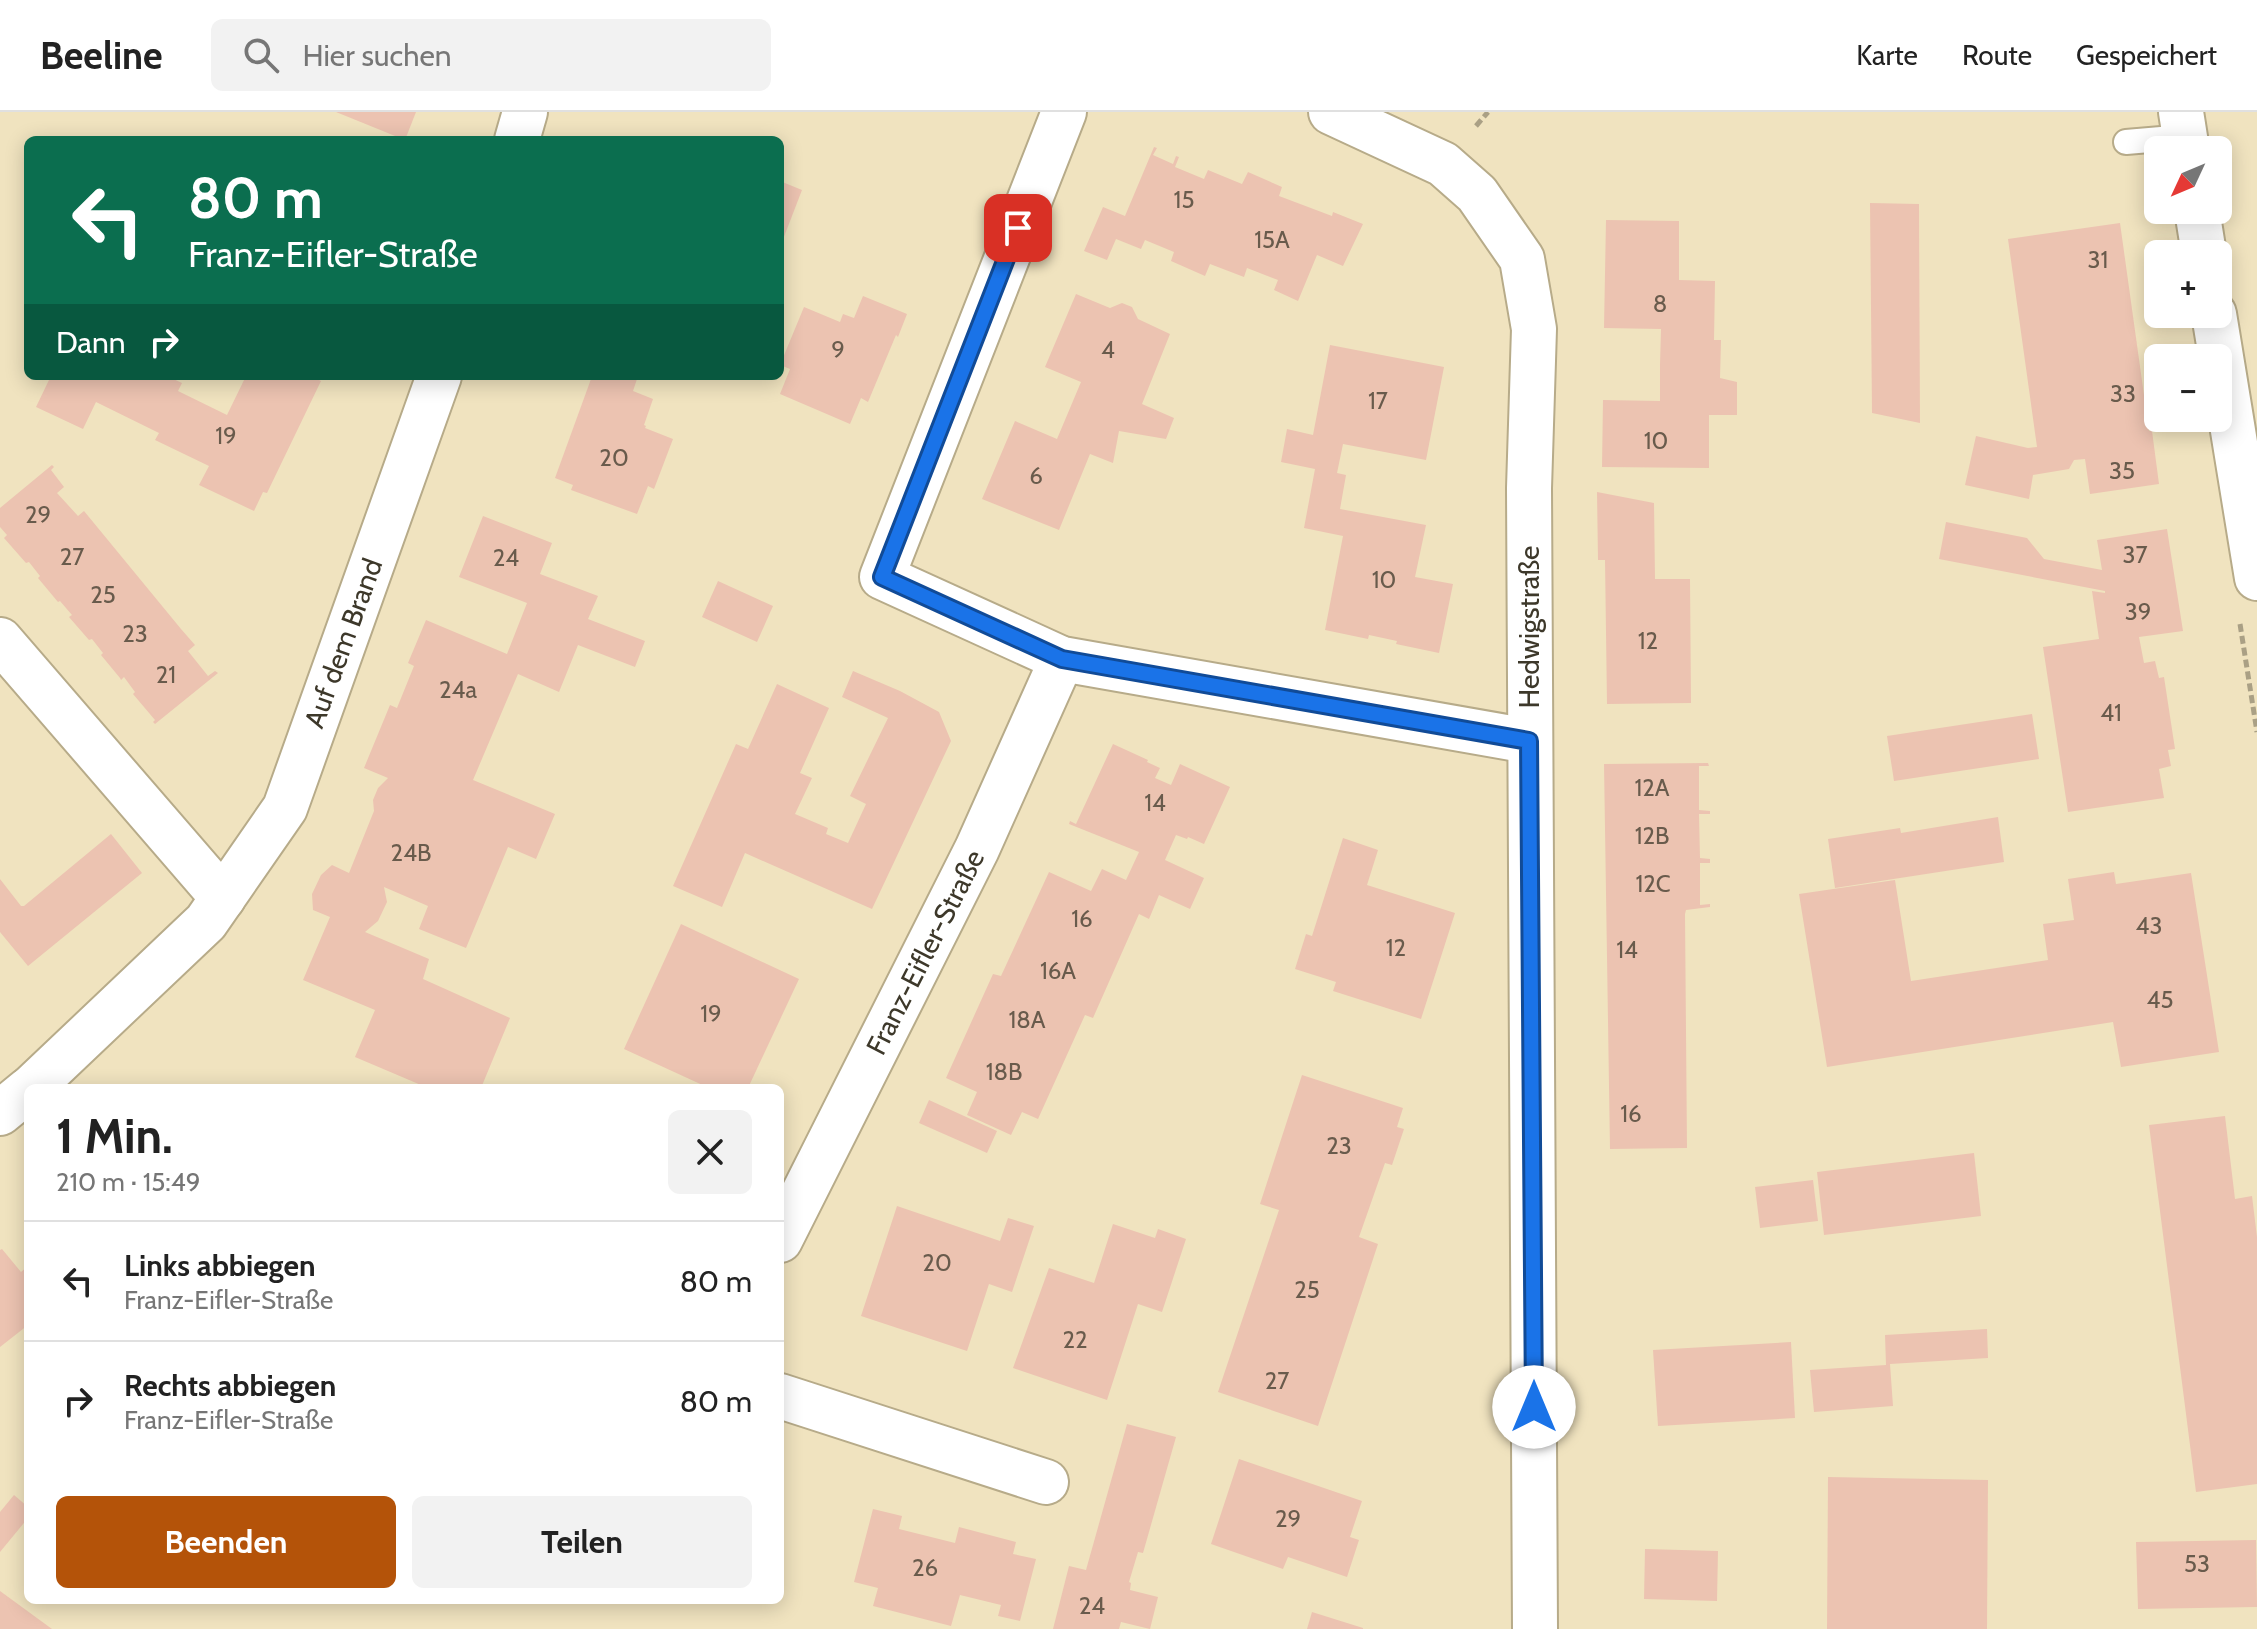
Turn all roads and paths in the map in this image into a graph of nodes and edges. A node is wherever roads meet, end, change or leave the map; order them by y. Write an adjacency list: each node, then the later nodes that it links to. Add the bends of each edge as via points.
1 (525, 112): 5 (street)
2 (1064, 112): 11 (street, via 882,577)
3 (1331, 112): 12 (street, Hedwigstraße, via 1443,164 1477,194 1522,259 1534,329)
4 (2184, 133): 6 (lane)
5 (518, 136)
6 (2126, 142)
7 (2216, 328): 9 (street)
8 (438, 380): 13 (street, Auf dem Brand, via 285,808)
9 (2257, 578)
10 (0, 640): 13 (street)
11 (1062, 659): 12 (street); 15 (street, Franz-Eifler-Straße, via 977,849)
12 (1529, 741): 18 (street, Hedwigstraße)
13 (223, 898): 14 (street, Auf dem Brand, via 206,922)
14 (36, 1084)
15 (784, 1232)
16 (784, 1397): 17 (street)
17 (1046, 1482)
18 (1535, 1629)

